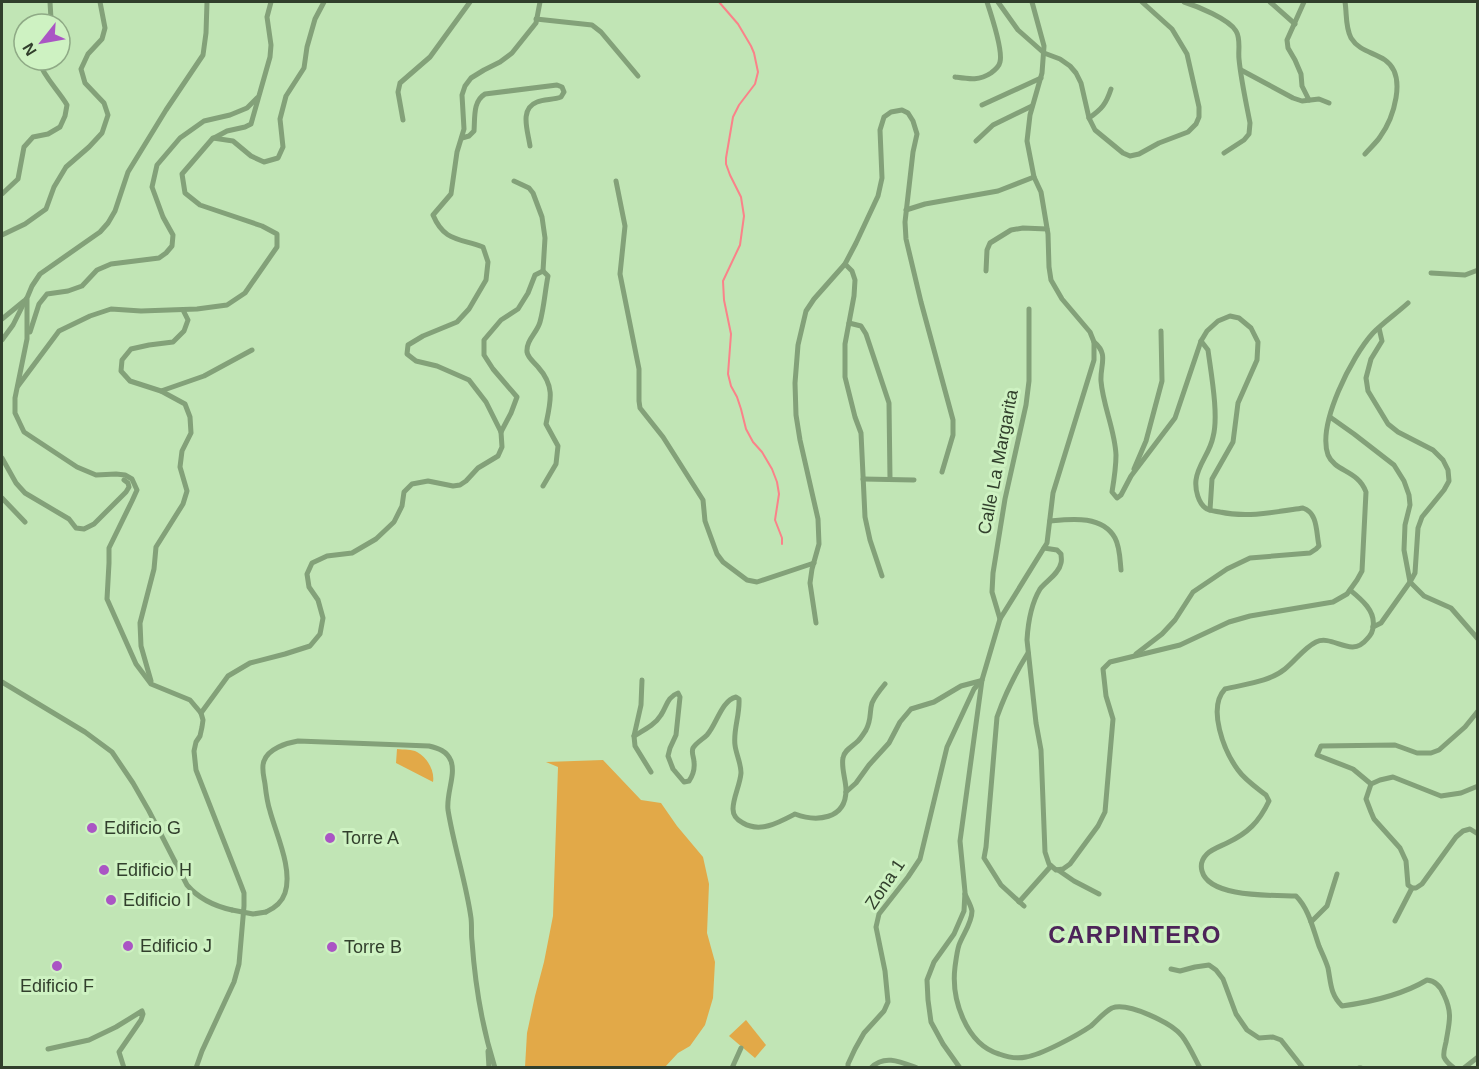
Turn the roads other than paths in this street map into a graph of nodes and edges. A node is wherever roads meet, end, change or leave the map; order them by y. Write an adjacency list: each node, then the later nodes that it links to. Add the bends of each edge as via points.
1 (100, 2): 43 (street, via 105,28 102,39 81,69 85,83 104,104 108,116 102,133 66,167 46,209 25,225)
2 (207, 2): 49 (street, via 203,55 128,172 108,223 40,274)
3 (271, 2): 24 (street, via 267,16 270,57)
4 (324, 2): 31 (street, via 315,19 304,68 286,96 280,118 283,147 278,158 264,162 233,141)
5 (470, 2): 30 (street, via 430,57 400,83)
6 (540, 2): 15 (street)
7 (987, 2): 21 (street, via 1001,61 985,77 972,80)
8 (998, 2): 17 (street, via 1018,30)
9 (1032, 2): 17 (street)
10 (1142, 2): 29 (street, via 1172,29 1187,54 1199,107 1196,124 1188,132 1130,156 1102,136)
11 (1184, 2): 18 (street, via 1230,24 1237,32)
12 (1270, 2): 16 (street)
13 (1304, 2): 16 (street)
14 (1345, 2): 36 (street, via 1346,23 1357,46 1386,61 1397,80 1393,112 1382,135)
15 (536, 19): 20 (street, via 592,25); 32 (street, via 512,53 471,78 465,86)
16 (1295, 24): 25 (street, via 1287,40 1288,48)
17 (1044, 53): 22 (street); 29 (street, via 1060,59 1076,73)
18 (1241, 70): 25 (street, via 1293,98); 35 (street, via 1249,134)
19 (44, 72): 40 (street, via 67,105 65,116 60,128 33,137 24,147 18,178)
20 (638, 76)
21 (955, 76)
22 (1041, 78): 27 (street); 28 (street)
23 (1111, 89): 29 (street, via 1106,103)
24 (257, 98): 31 (street, via 251,124); 57 (street, via 246,108 196,127 180,138 157,165 152,187 173,235 172,246 166,253 159,258 111,264 97,270 82,286 47,294 39,304)
25 (1309, 100): 26 (street)
26 (1329, 103)
27 (982, 105)
28 (1032, 106): 33 (street, via 993,125); 37 (street, via 1027,141)
29 (1089, 118)
30 (403, 120)
31 (213, 138): 52 (street, via 182,174 185,193 200,205 277,234 277,247 245,293 227,305)
32 (462, 138): 34 (street, via 474,131 480,97 562,87 561,97 536,102 525,113); 65 (street, via 451,194 433,215 448,237 483,247 488,262 486,280 457,322 415,340 408,345 407,354 416,362 469,380)
33 (976, 141)
34 (530, 146)
35 (1224, 153)
36 (1365, 154)
37 (1035, 177): 41 (street, via 998,190); 42 (street)
38 (514, 181): 45 (street, via 533,193 542,217)
39 (616, 181): 79 (street, via 625,226 620,274 639,369 640,408 703,500 705,521 723,562 747,580 757,582)
40 (2, 194)
41 (906, 210): 44 (street, via 917,134 908,113 902,110 884,117 880,130 882,178 878,196); 67 (street, via 906,240 953,420)
42 (1047, 229): 47 (street, via 1011,230 997,238 987,250); 60 (street, via 1051,280)
43 (2, 235)
44 (845, 264): 54 (street, via 855,280); 79 (street, via 806,311 798,345 796,415 818,519 819,544)
45 (543, 270): 65 (street, via 535,275 518,309 501,320 484,340 484,355 516,397); 73 (street, via 548,276 540,324 527,349 550,386 546,424 558,446 556,464)
46 (1478, 270): 48 (street, via 1465,275)
47 (986, 271)
48 (1431, 273)
49 (27, 298): 53 (street); 57 (street); 58 (street)
50 (1408, 303): 55 (street)
51 (1029, 309): 84 (street, Calle La Margarita, via 1026,405 993,573 992,592)
52 (183, 310): 62 (street, via 111,309 90,316 59,331); 63 (street, via 188,320 173,342 131,349 122,360 121,371 130,381)
53 (2, 319)
54 (849, 323): 69 (street, via 845,377 861,433); 71 (street, via 861,327 866,334 889,403)
55 (1379, 328): 64 (street, via 1344,378); 82 (street, via 1382,340 1371,359 1366,378 1368,390 1388,424 1433,450 1448,470 1449,481 1418,528 1415,573)
56 (1161, 331): 68 (street, via 1162,381 1146,441)
57 (27, 339): 62 (street)
58 (2, 340)
59 (1201, 340): 68 (street, via 1175,418); 75 (street, via 1208,350 1215,423 1214,437 1198,468 1196,482 1202,504); 75 (street, via 1218,321 1230,316 1251,328 1258,342 1257,360 1238,403 1233,442 1212,479)
60 (1094, 342): 68 (street, via 1103,354 1101,380 1115,443 1114,496 1121,495); 76 (street, via 1094,360 1053,493)
61 (252, 350): 63 (street, via 204,376)
62 (16, 388): 93 (street, via 15,413 24,432 77,467 96,475 117,474 132,479 137,490 109,548 107,598 136,664)
63 (161, 391): 93 (street, via 185,404 191,433 182,451 180,467 187,491 156,547 140,623 141,646)
64 (1329, 417): 82 (street, via 1394,465 1404,482 1410,505 1404,550); 83 (street, via 1328,455 1334,464 1358,478 1366,492 1362,572)
65 (501, 432): 96 (street, via 498,456 466,481 453,486 428,481 412,484 404,492 394,522 376,539 352,553 312,562 307,574 323,618 320,634 310,646 250,663 228,676)
66 (2, 458): 70 (street, via 25,493 69,519 76,528 94,524 126,492 129,487)
67 (942, 472)
68 (1131, 476)
69 (863, 479): 71 (street); 81 (street, via 865,517)
70 (124, 480)
71 (890, 480): 72 (street)
72 (914, 480)
73 (543, 486)
74 (2, 498): 77 (street)
75 (1210, 510): 89 (street, via 1258,514 1309,510 1318,546 1310,553 1250,558 1227,569 1193,592 1175,620)
76 (1050, 521): 78 (street); 80 (street, via 1074,518 1105,528 1114,537)
77 (26, 522)
78 (1044, 548): 84 (street); 88 (street, via 1057,550 1061,563 1033,604 1028,627)
79 (814, 563): 85 (street, via 810,583)
80 (1121, 570)
81 (882, 576)
82 (1410, 582): 86 (street, via 1381,622); 87 (street, via 1424,596 1451,608)
83 (1350, 590): 86 (street, via 1371,612); 89 (street, via 1333,602 1250,616 1180,645)
84 (1000, 619): 91 (street)
85 (816, 623)
86 (1373, 627): 110 (street, via 1365,642 1358,646 1319,640 1272,677 1225,689 1218,703 1224,747 1237,769 1269,801 1243,836 1208,852 1202,861 1203,874 1215,886 1247,895 1296,896)
87 (1478, 639)
88 (1029, 651): 103 (street, via 1041,750 1045,852); 103 (street, via 1014,675 997,717 984,858 1001,885 1022,904)
89 (1135, 655): 104 (street, via 1110,662 1103,669 1113,719 1105,812 1070,864)
90 (642, 680): 97 (street)
91 (982, 680): 101 (street, via 911,709 889,743); 107 (street, via 960,841); 121 (street, Zona 1, via 947,747 920,858 879,914 876,927 888,1002 864,1033)
92 (2, 682): 112 (street, bridge, via 112,752 193,892 208,902 253,914 274,908 287,885 262,769 271,752 298,741 429,746 442,750 452,763 447,806 469,907)
93 (151, 684): 96 (street, via 190,700)
94 (885, 684): 101 (street, via 871,705 866,729 843,757)
95 (1478, 711): 99 (street, via 1465,727 1431,753 1417,753 1395,745 1321,747 1317,755 1353,769)
96 (201, 713): 117 (street, via 202,727 194,751 196,770 244,900 234,982)
97 (634, 736): 98 (street, via 635,746); 101 (street, via 661,716 668,700 678,693 676,735 668,756 673,769 684,782 689,781 694,773 694,747 709,734 730,698 736,697 740,708 735,744 741,771 732,810 736,819 750,827 765,827 795,814 818,819 838,811)
98 (651, 772)
99 (1371, 784): 100 (street, via 1393,777 1441,796); 106 (street, via 1366,799 1371,812 1400,848)
100 (1478, 786)
101 (846, 792)
102 (1478, 834): 106 (street, via 1470,829 1463,831 1422,884)
103 (1051, 866): 104 (street)
104 (1058, 870): 108 (street)
105 (1338, 874): 110 (street, via 1327,906)
106 (1412, 888): 109 (street)
107 (965, 892): 124 (street, via 964,911 927,980 931,1022); 125 (street, via 972,910 954,968 957,999 968,1029 984,1048 1012,1057 1033,1056 1077,1035 1114,1008 1123,1007 1162,1020 1181,1035)
108 (1099, 894)
109 (1395, 921)
110 (1311, 922): 127 (street, via 1335,999 1342,1006 1365,1003 1427,980 1437,984 1451,1015 1444,1054)
111 (1171, 969): 126 (street, via 1209,965 1216,970 1247,1030 1259,1038 1281,1040)
112 (487, 1040): 118 (street); 119 (street)
113 (48, 1048): 116 (street, via 89,1040 142,1011 141,1020 118,1052)
114 (741, 1048): 120 (street)
115 (1478, 1057): 128 (street)
116 (124, 1068)
117 (196, 1068)
118 (489, 1068)
119 (495, 1068)
120 (732, 1068)
121 (848, 1068)
122 (871, 1068): 123 (street, via 886,1059)
123 (917, 1068)
124 (960, 1068)
125 (1200, 1068)
126 (1303, 1068)
127 (1454, 1068)
128 (1464, 1068)

